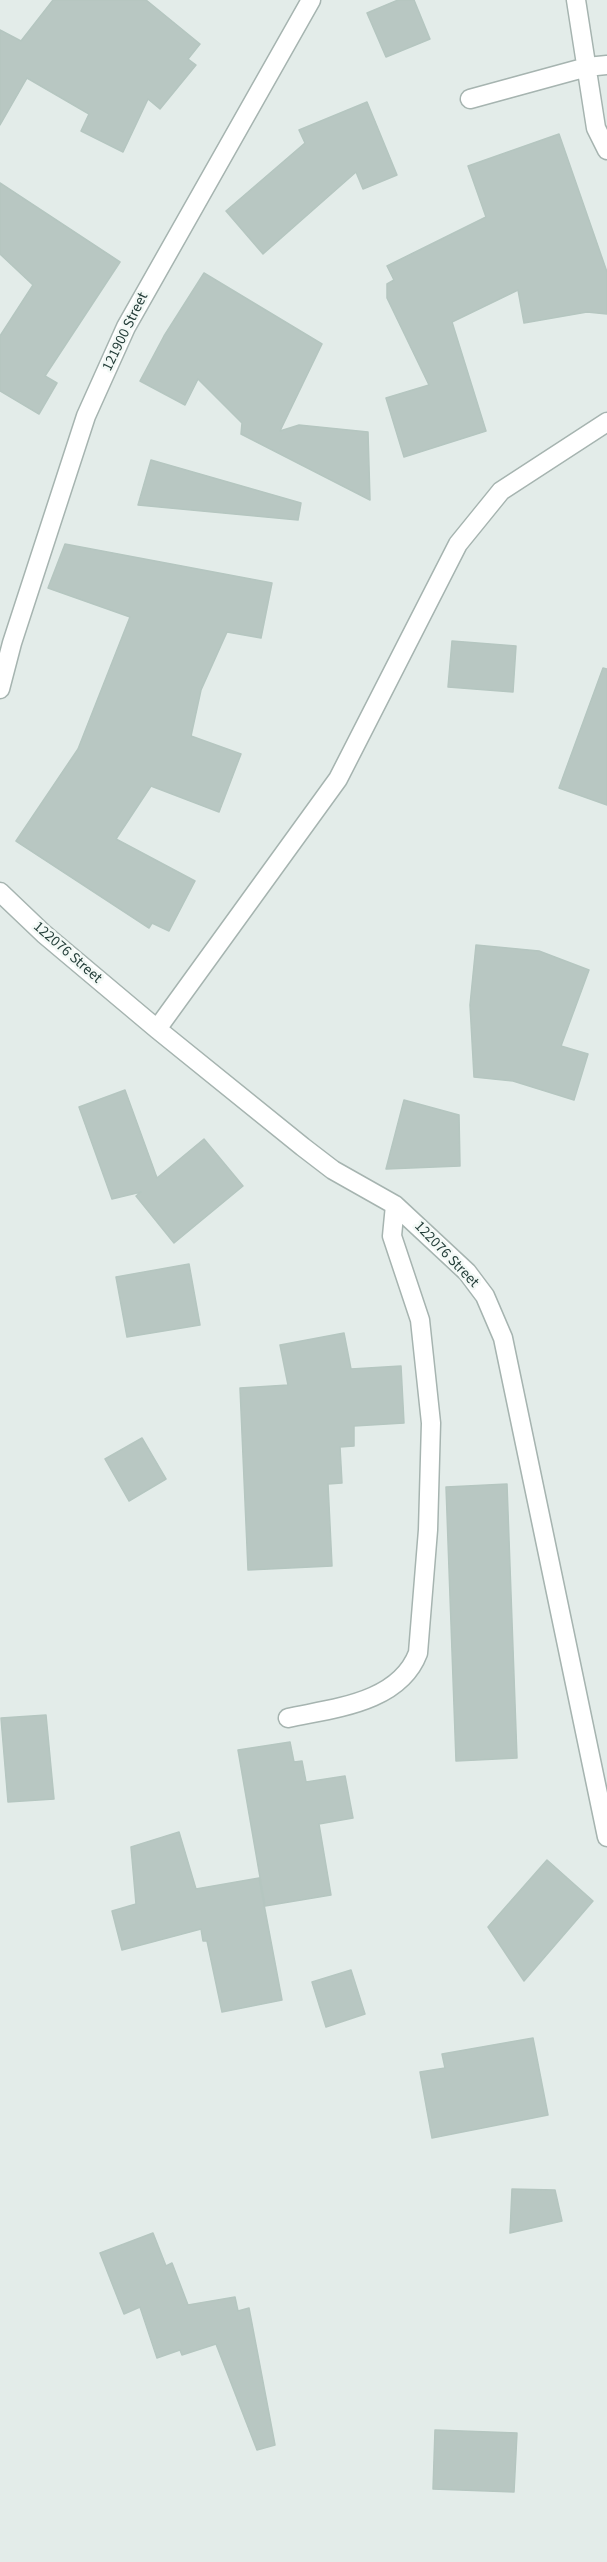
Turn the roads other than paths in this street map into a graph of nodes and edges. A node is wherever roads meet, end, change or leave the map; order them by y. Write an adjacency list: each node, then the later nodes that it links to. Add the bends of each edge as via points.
1 (311, 0): 8 (street, 121900 Street, via 121,337 86,416)
2 (576, 0): 4 (street)
3 (607, 65): 4 (street)
4 (587, 67): 5 (street); 6 (street, via 596,128)
5 (470, 99)
6 (607, 150)
7 (607, 422): 10 (street, via 501,490 458,544 338,779)
8 (0, 689)
9 (0, 892): 10 (street, 122076 Street)
10 (157, 1029): 11 (street, 122076 Street, via 326,1164)
11 (395, 1205): 12 (street, via 392,1236 420,1320 431,1423 428,1530 418,1653 412,1667 382,1692 359,1702); 13 (street, 122076 Street, via 467,1272 485,1296 503,1338)
12 (288, 1718)
13 (607, 1837)

